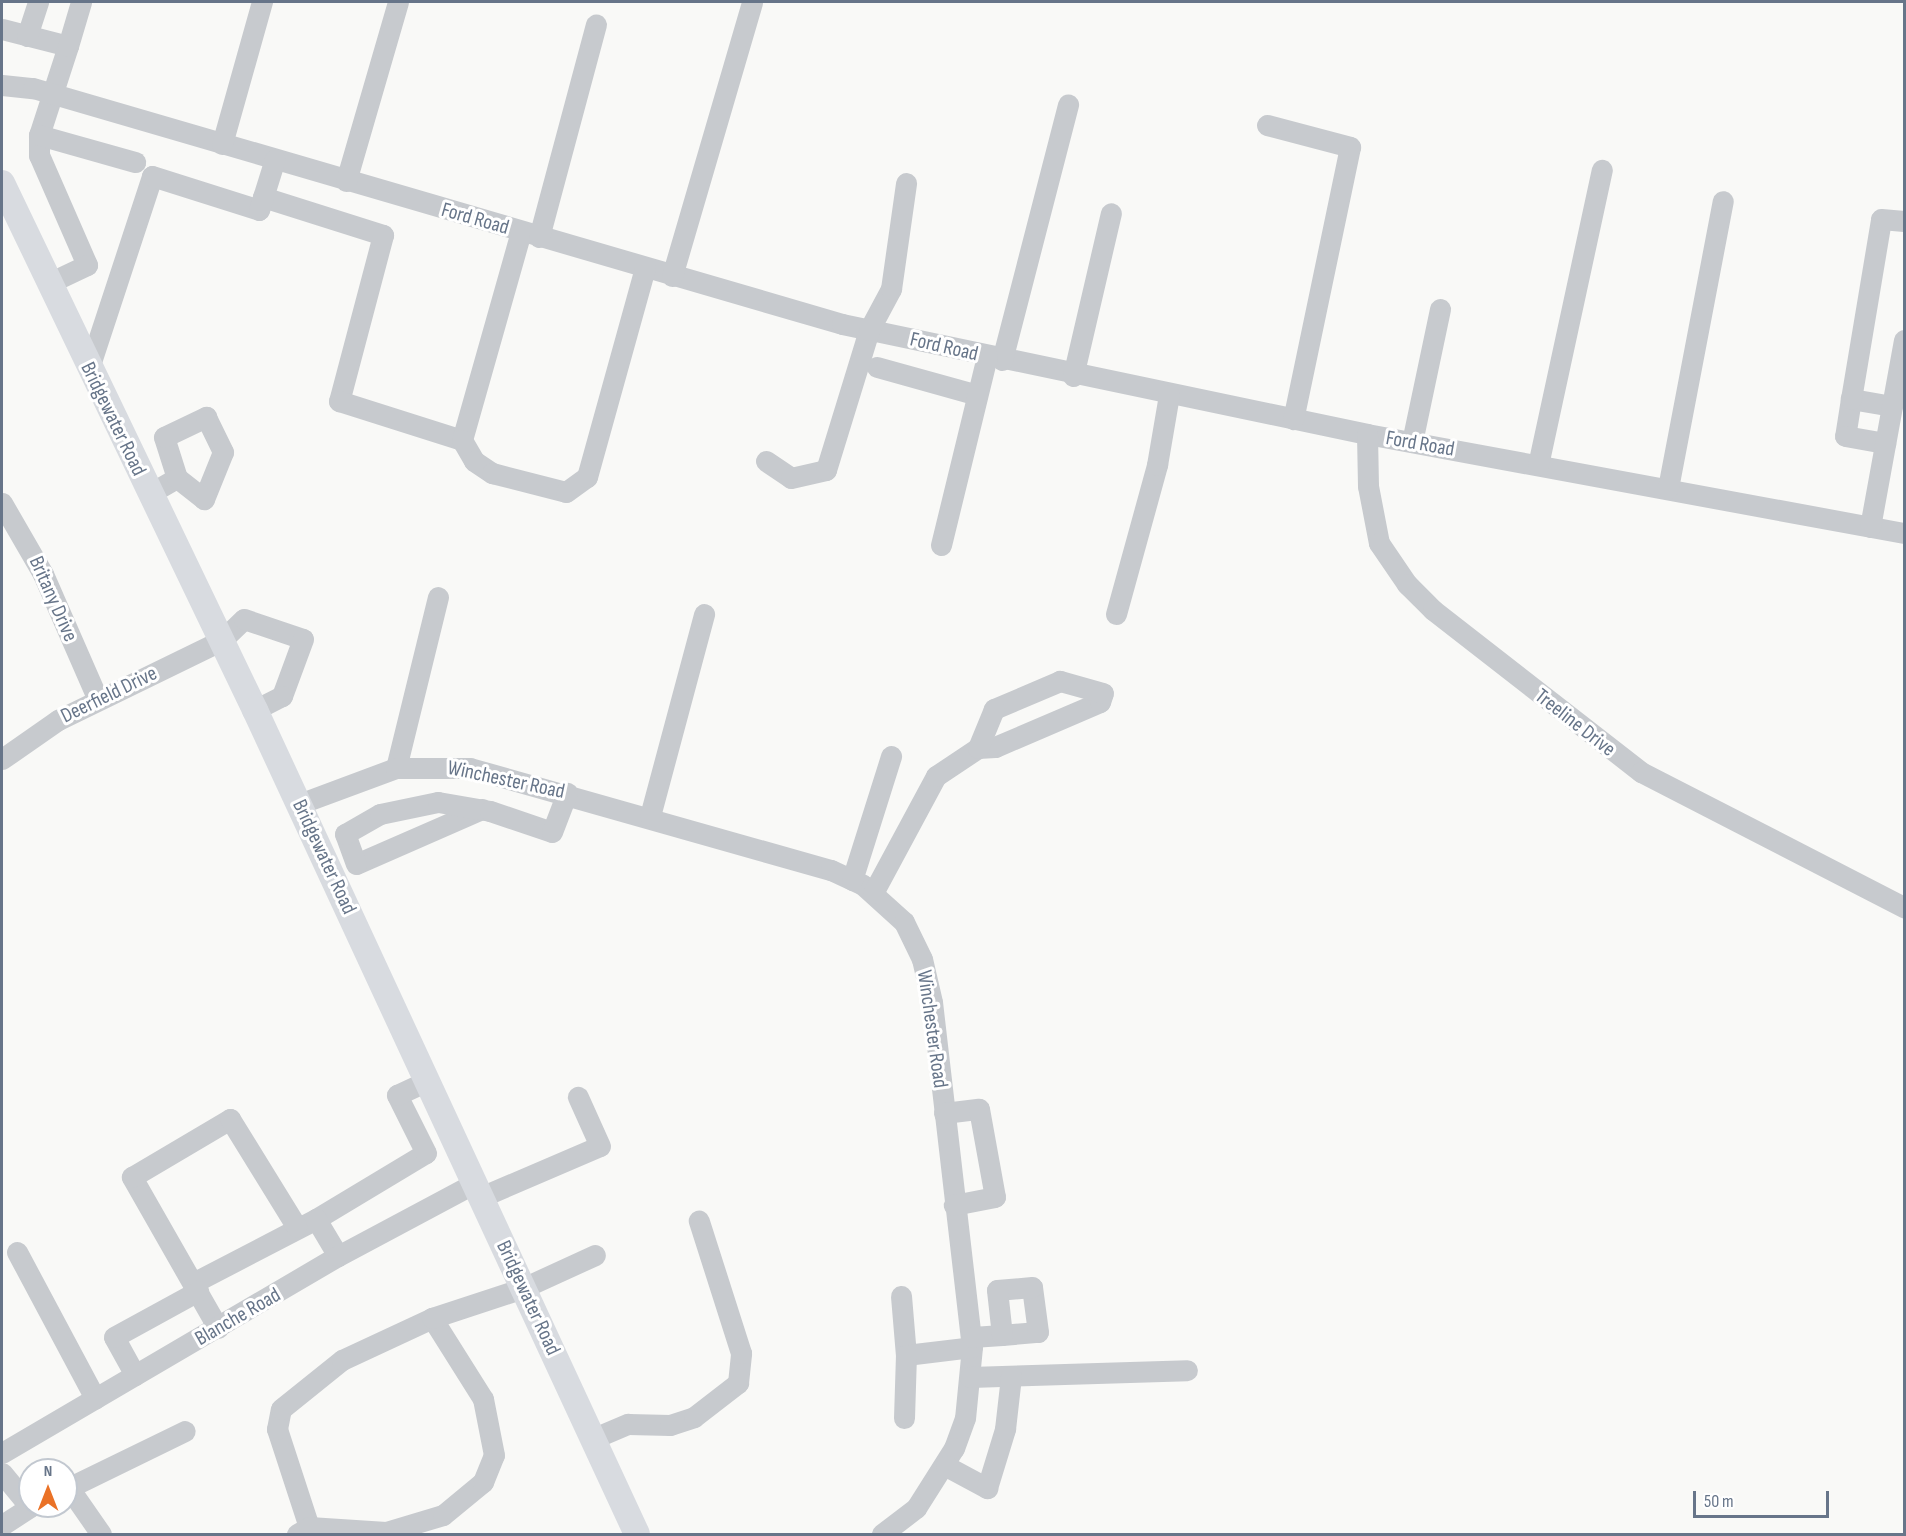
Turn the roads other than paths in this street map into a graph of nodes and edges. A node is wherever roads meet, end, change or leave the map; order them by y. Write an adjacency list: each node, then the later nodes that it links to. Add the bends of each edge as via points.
1 (38, 2): 8 (street)
2 (81, 2): 9 (street)
3 (262, 2): 15 (street)
4 (398, 2): 19 (street)
5 (753, 2): 28 (street)
6 (596, 24): 26 (street)
7 (2, 29): 8 (street)
8 (27, 36): 9 (street)
9 (68, 46): 11 (street)
10 (2, 85): 11 (street, Ford Road)
11 (53, 94): 14 (street); 15 (street, Ford Road)
12 (1068, 104): 33 (street)
13 (1267, 125): 41 (street, via 1350,147)
14 (39, 135): 17 (street); 29 (street, via 39,155 87,264)
15 (222, 144): 16 (street, Ford Road)
16 (275, 159): 19 (street, Ford Road); 22 (street)
17 (135, 162)
18 (1602, 170): 47 (street)
19 (345, 181): 26 (street, Ford Road)
20 (2, 183): 29 (main road, Bridgewater Road)
21 (906, 183): 31 (street, via 891,289)
22 (263, 197): 35 (street, via 259,210 152,176); 43 (street, via 383,235 339,401)
23 (1723, 201): 49 (street)
24 (1111, 213): 36 (street)
25 (1905, 221): 39 (street, via 1881,219)
26 (530, 234): 27 (street, Ford Road); 43 (street)
27 (645, 268): 28 (street, Ford Road); 43 (street, via 586,477 566,492 492,473 474,462)
28 (672, 276): 31 (street, Ford Road)
29 (49, 283): 35 (main road, Bridgewater Road)
30 (1440, 309): 44 (street)
31 (869, 330): 33 (street, Ford Road); 46 (street, via 826,470 791,478)
32 (1905, 340): 40 (street)
33 (994, 359): 36 (street, Ford Road); 38 (street)
34 (877, 367): 38 (street)
35 (89, 368): 50 (main road, Bridgewater Road)
36 (1073, 376): 37 (street, Ford Road)
37 (1169, 394): 41 (street, Ford Road); 57 (street, via 1157,465)
38 (977, 395): 54 (street)
39 (1851, 399): 40 (street); 45 (street, via 1845,436)
40 (1892, 406): 45 (street)
41 (1293, 419): 42 (street, Ford Road)
42 (1367, 434): 44 (street, Ford Road); 71 (street, Treeline Drive, via 1368,486 1380,543 1407,584 1433,610 1641,772)
43 (462, 440)
44 (1412, 442): 47 (street, Ford Road)
45 (1885, 443): 52 (street)
46 (766, 462)
47 (1538, 465): 49 (street, Ford Road)
48 (177, 478): 50 (street)
49 (1668, 488): 52 (street, Ford Road)
50 (149, 494): 58 (main road, Bridgewater Road)
51 (2, 503): 59 (street, Britany Drive, via 43,574)
52 (1870, 527): 53 (street, Ford Road)
53 (1905, 533)
54 (941, 545)
55 (438, 597): 64 (street)
56 (704, 614): 68 (street)
57 (1116, 614)
58 (222, 640): 59 (street, Deerfield Drive); 60 (main road, Bridgewater Road); 60 (street, Deerfield Drive, via 244,619 303,639 282,696)
59 (98, 700): 63 (street, Deerfield Drive)
60 (255, 710): 66 (main road, Bridgewater Road)
61 (978, 748): 61 (street, via 995,747 1100,702 1103,693 1060,681 994,709); 70 (street, via 936,776)
62 (891, 756): 69 (street)
63 (2, 759)
64 (396, 768): 65 (street, Winchester Road, via 470,768); 66 (street, Winchester Road)
65 (567, 793): 67 (street, via 552,832); 68 (street, Winchester Road)
66 (299, 804): 72 (main road, Bridgewater Road)
67 (482, 809): 67 (street, via 438,802 380,814 345,834 356,864)
68 (650, 816): 69 (street, Winchester Road)
69 (852, 880): 70 (street, Winchester Road)
70 (873, 893): 74 (street, Winchester Road, via 904,922 922,959)
71 (1905, 907)
72 (427, 1081): 75 (main road, Bridgewater Road); 77 (street, via 397,1095 426,1154)
73 (578, 1097): 75 (street, Blanche Road, via 600,1146)
74 (944, 1113): 76 (street, Winchester Road); 76 (street, via 979,1109 995,1197)
75 (478, 1190): 82 (street, Blanche Road); 84 (main road, Bridgewater Road)
76 (954, 1205): 89 (street, Winchester Road)
77 (316, 1219): 79 (street); 82 (street)
78 (699, 1221): 98 (street, via 741,1353 738,1383 723,1400 686,1420 628,1424)
79 (296, 1226): 83 (street); 83 (street, via 230,1119 132,1177)
80 (17, 1252): 95 (street)
81 (595, 1255): 84 (street)
82 (338, 1256): 87 (street, Blanche Road)
83 (196, 1287): 87 (street); 92 (street, via 114,1337)
84 (523, 1288): 86 (street); 98 (main road, Bridgewater Road)
85 (901, 1296): 90 (street)
86 (432, 1318): 107 (street, via 342,1360 280,1409 278,1429); 107 (street, via 483,1399 494,1455 483,1482 443,1515 386,1532)
87 (218, 1328): 92 (street, Blanche Road)
88 (1002, 1335): 89 (street)
89 (972, 1342): 90 (street); 94 (street, Winchester Road)
90 (906, 1355): 96 (street)
91 (1187, 1370): 93 (street)
92 (135, 1375): 95 (street, Blanche Road)
93 (1011, 1376): 94 (street); 100 (street, via 1005,1429 987,1488)
94 (970, 1377): 100 (street, Winchester Road, via 964,1418)
95 (95, 1398): 99 (street, Blanche Road)
96 (904, 1418)
97 (185, 1431): 102 (street)
98 (592, 1439): 109 (main road, Bridgewater Road)
99 (2, 1453)
100 (946, 1466): 110 (street, Winchester Road, via 916,1508)
101 (2, 1473): 103 (street)
102 (78, 1483)
103 (18, 1492)
104 (78, 1502): 108 (street)
105 (18, 1514): 106 (street)
106 (2, 1525)
107 (303, 1531)
108 (101, 1534)
109 (637, 1534)
110 (882, 1534)

